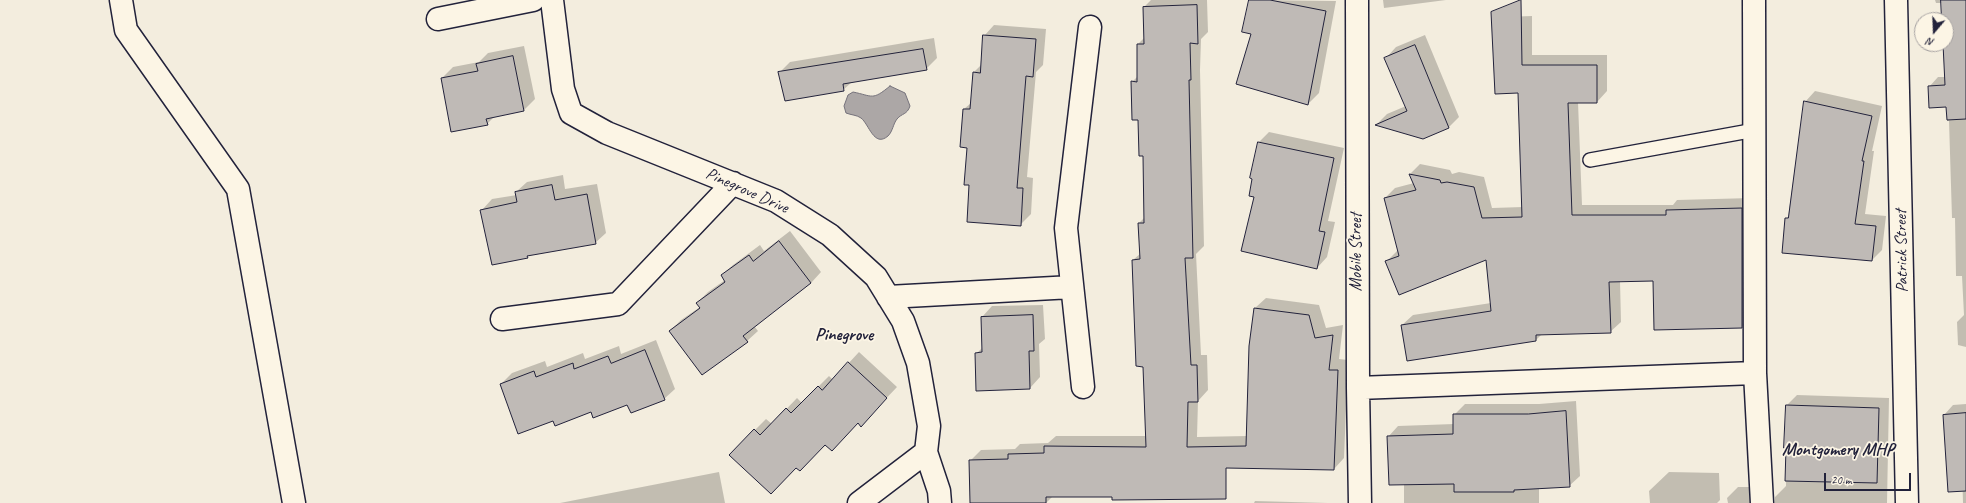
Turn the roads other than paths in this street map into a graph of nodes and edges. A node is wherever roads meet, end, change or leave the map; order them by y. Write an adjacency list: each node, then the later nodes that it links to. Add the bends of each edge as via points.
1 (121, 0): 19 (street, via 126,30 238,189)
2 (533, 0): 7 (street)
3 (552, 0): 11 (street, Pinegrove Drive, via 563,89 571,113 607,133)
4 (1356, 0): 17 (street, Mobile Street)
5 (1754, 0): 9 (street)
6 (1896, 0): 24 (street, Patrick Street)
7 (438, 19)
8 (1090, 27): 12 (street, via 1066,228)
9 (1755, 130): 10 (lane); 15 (street)
10 (1590, 160)
11 (732, 183): 13 (street, Pinegrove Drive, via 776,201 830,235 876,277); 14 (street, via 618,304)
12 (1072, 287): 13 (street); 16 (street)
13 (888, 296): 18 (street, Pinegrove Drive, via 903,320 918,363 929,426)
14 (502, 319)
15 (1756, 373): 17 (street); 23 (street)
16 (1083, 387)
17 (1358, 388): 22 (street, Mobile Street)
18 (926, 452): 20 (street); 21 (street, via 939,491)
19 (294, 503)
20 (859, 503)
21 (940, 503)
22 (1360, 503)
23 (1762, 503)
24 (1907, 503)

